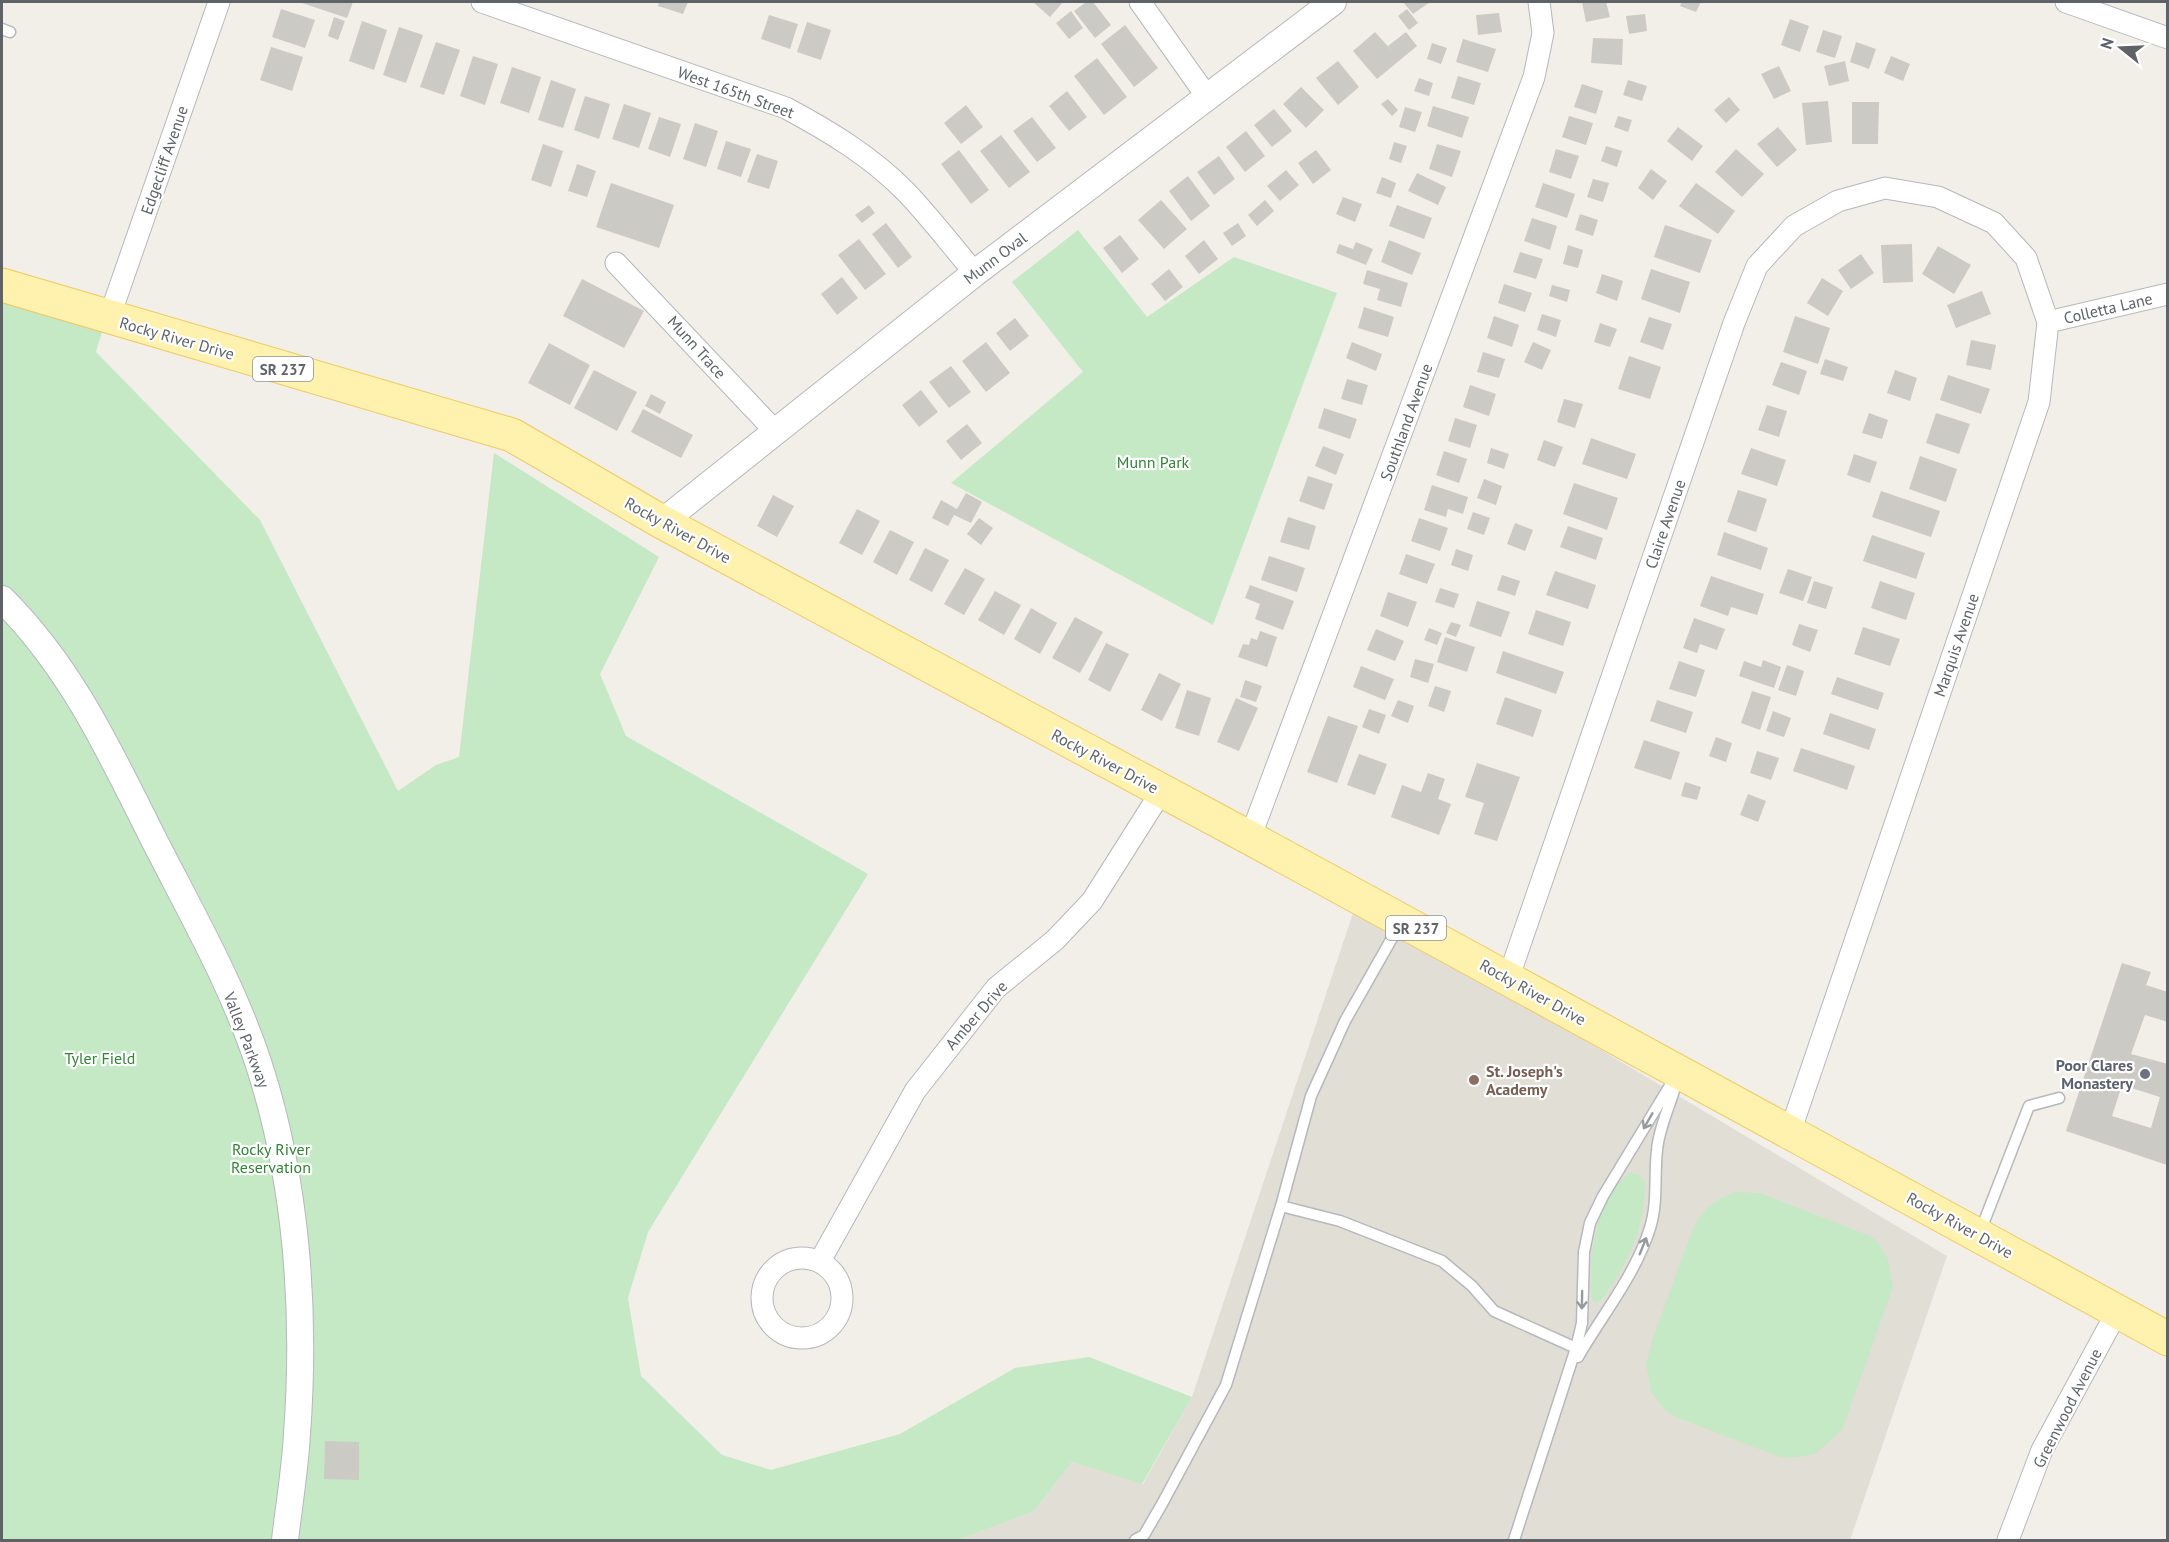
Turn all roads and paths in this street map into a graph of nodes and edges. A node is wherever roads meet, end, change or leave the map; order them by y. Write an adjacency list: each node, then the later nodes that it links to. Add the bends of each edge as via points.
1 (219, 2): 14 (street, Edgecliff Avenue)
2 (482, 2): 11 (street, West 165th Street, via 786,108 821,126 906,191)
3 (1140, 2): 8 (street)
4 (1333, 2): 8 (street, Munn Oval)
5 (1539, 2): 20 (street, Southland Avenue, via 1542,33 1534,77)
6 (2066, 2): 7 (street)
7 (2168, 38)
8 (1208, 98): 11 (street, Munn Oval)
9 (1938, 197): 15 (street, Marquis Avenue, via 1994,223 2026,258); 22 (street, Claire Avenue, via 1886,188 1838,201 1794,226 1757,266)
10 (616, 263): 16 (street, Munn Trace)
11 (975, 273): 16 (street, Munn Oval)
12 (2, 285): 14 (main road, Rocky River Drive / SR 237)
13 (2168, 294): 15 (street, Colletta Lane)
14 (109, 318): 17 (main road, Rocky River Drive / SR 237, via 512,435)
15 (2048, 322): 25 (street, Marquis Avenue, via 2039,402)
16 (776, 432): 17 (street, Munn Oval)
17 (662, 522): 19 (main road, Rocky River Drive / SR 237)
18 (2, 599): 34 (street, Valley Parkway, via 54,659 92,716 232,998 259,1064 276,1123 293,1225 299,1317 297,1433)
19 (1161, 792): 20 (main road, Rocky River Drive / SR 237); 28 (street, Amber Drive, via 1092,901 1055,940 996,988 915,1091)
20 (1250, 838): 21 (main road, Rocky River Drive / SR 237)
21 (1401, 921): 22 (main road, Rocky River Drive / SR 237); 26 (lane, via 1345,1021 1311,1096)
22 (1508, 979): 23 (main road, Rocky River Drive / SR 237)
23 (1679, 1072): 25 (main road, Rocky River Drive / SR 237); 31 (lane, one-way to 31, via 1590,1223 1584,1252 1582,1323); 32 (lane, one-way to 23, via 1626,1282 1645,1242 1655,1199 1659,1134)
24 (2059, 1098): 27 (lane, via 2029,1106)
25 (1790, 1132): 27 (main road, Rocky River Drive / SR 237)
26 (1281, 1206): 31 (lane, via 1340,1221 1442,1261 1494,1311); 33 (lane, via 1226,1385)
27 (1979, 1235): 29 (main road, Rocky River Drive / SR 237)
28 (820, 1261)
29 (2118, 1310): 30 (main road, Rocky River Drive / SR 237); 36 (street, Greenwood Avenue, via 2042,1450)
30 (2168, 1339)
31 (1576, 1348): 32 (lane)
32 (1571, 1368): 35 (lane)
33 (1142, 1539)
34 (285, 1540)
35 (1514, 1540)
36 (2008, 1540)

